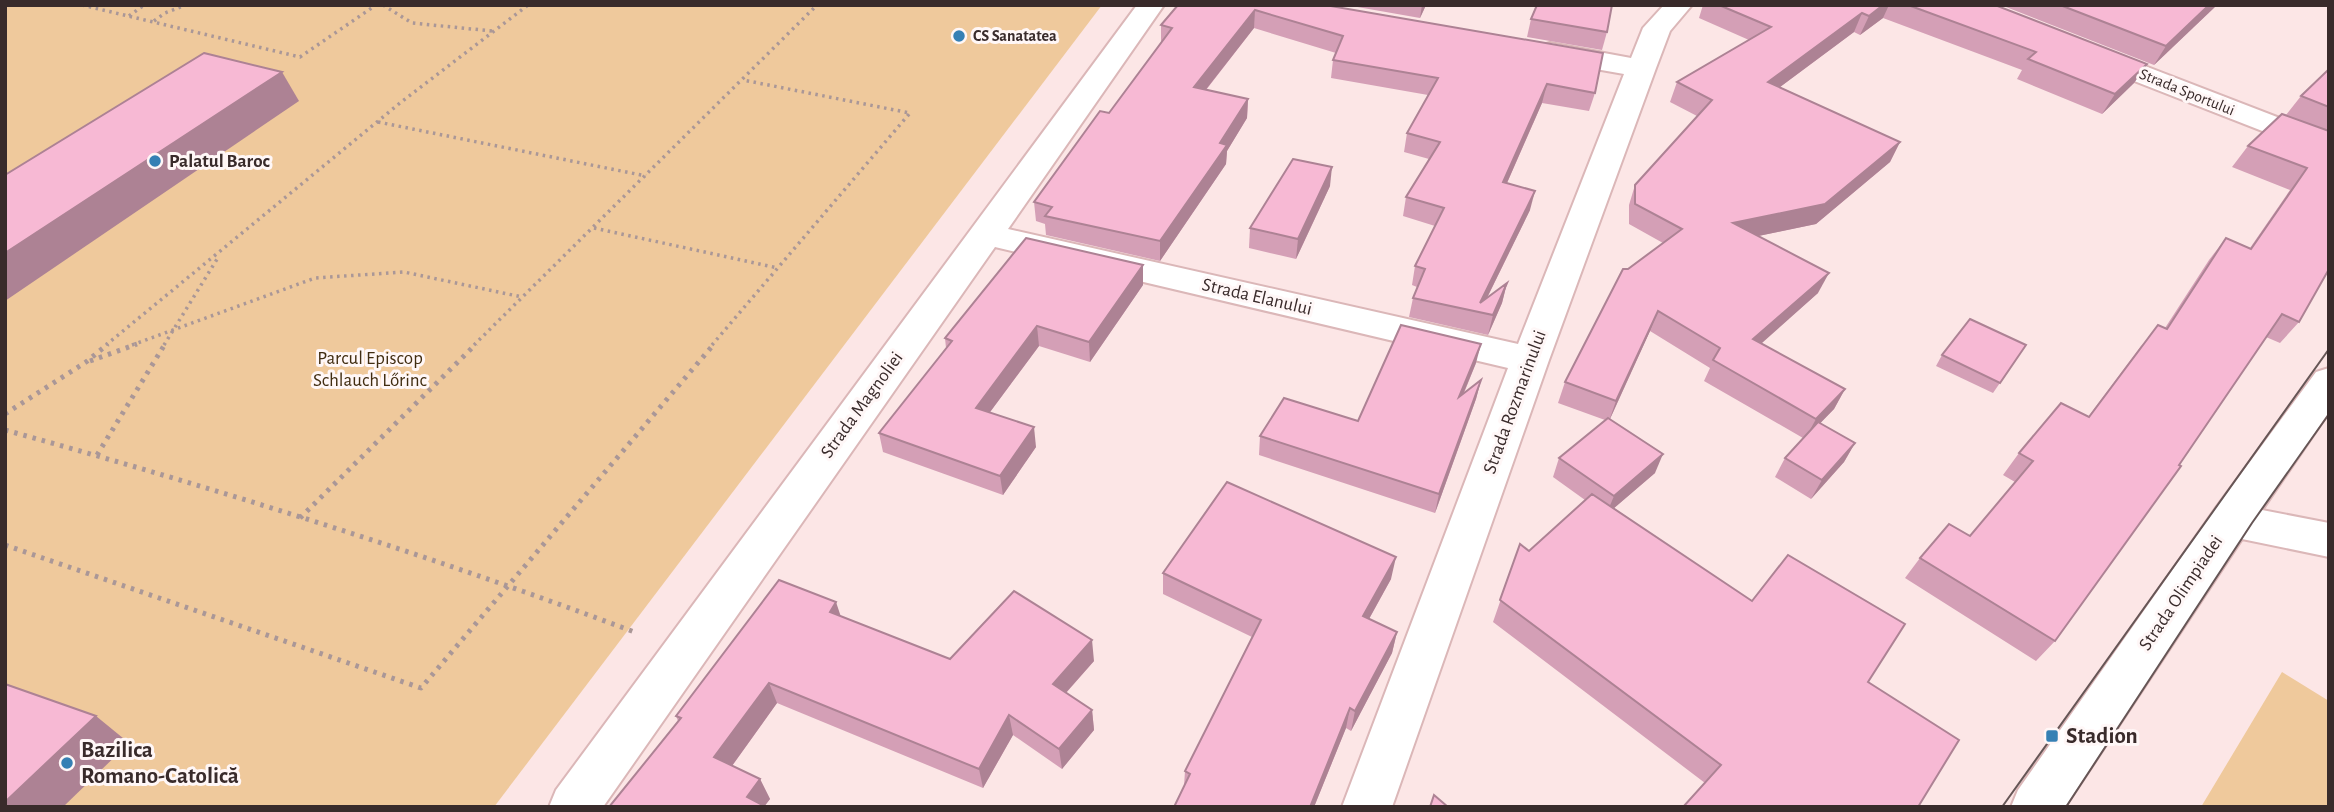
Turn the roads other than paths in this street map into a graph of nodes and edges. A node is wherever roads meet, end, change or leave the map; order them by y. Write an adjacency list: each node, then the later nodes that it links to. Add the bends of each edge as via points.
1 (1151, 5): 7 (street, Strada Magnoliei)
2 (1679, 5): 5 (street, Strada Rozmarinului, via 1657,28)
3 (2071, 46): 6 (street, Strada Sportului)
4 (1521, 47): 5 (street)
5 (1641, 68): 8 (street, Strada Rozmarinului)
6 (2329, 148)
7 (984, 234): 8 (street, Strada Elanului); 12 (street, Strada Magnoliei)
8 (1530, 360): 13 (street, Strada Rozmarinului)
9 (2329, 382): 10 (street, Strada Olimpiadei)
10 (2231, 520): 11 (street); 14 (street, Strada Olimpiadei)
11 (2329, 540)
12 (574, 807)
13 (1367, 807)
14 (2036, 807)

